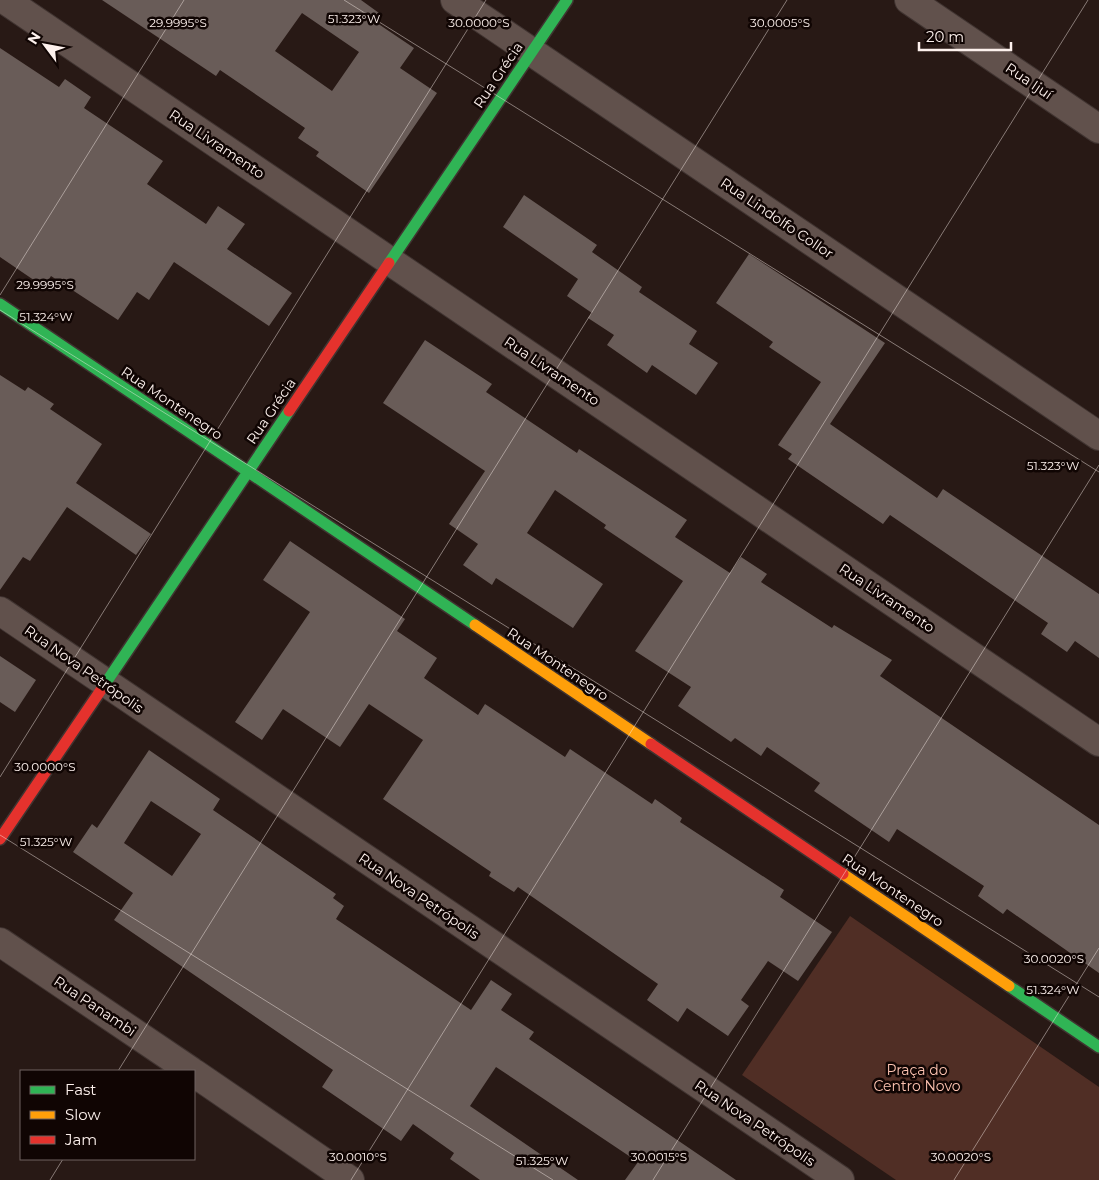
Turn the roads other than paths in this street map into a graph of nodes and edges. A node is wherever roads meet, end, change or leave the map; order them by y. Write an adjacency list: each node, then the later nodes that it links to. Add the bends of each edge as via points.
1 (5, 0): 7 (street, Rua Livramento)
2 (455, 0): 5 (street, Rua Lindolfo Collor)
3 (567, 0): 5 (street, Rua Grécia)
4 (909, 0): 6 (street, Rua Ijuí)
5 (532, 52): 7 (street, Rua Grécia); 9 (street, Rua Lindolfo Collor)
6 (1099, 129)
7 (390, 261): 10 (street, Rua Grécia); 13 (street, Rua Livramento)
8 (0, 304): 10 (street, Rua Montenegro)
9 (1099, 436)
10 (247, 472): 12 (street, Rua Grécia); 16 (street, Rua Montenegro)
11 (0, 610): 12 (street, Rua Nova Petrópolis)
12 (105, 684): 14 (street, Rua Grécia); 20 (street, Rua Nova Petrópolis)
13 (1099, 742)
14 (0, 839)
15 (0, 942): 17 (street, Rua Panambi)
16 (1099, 1048)
17 (189, 1070)
18 (195, 1074): 19 (street)
19 (350, 1180)
20 (840, 1180)

